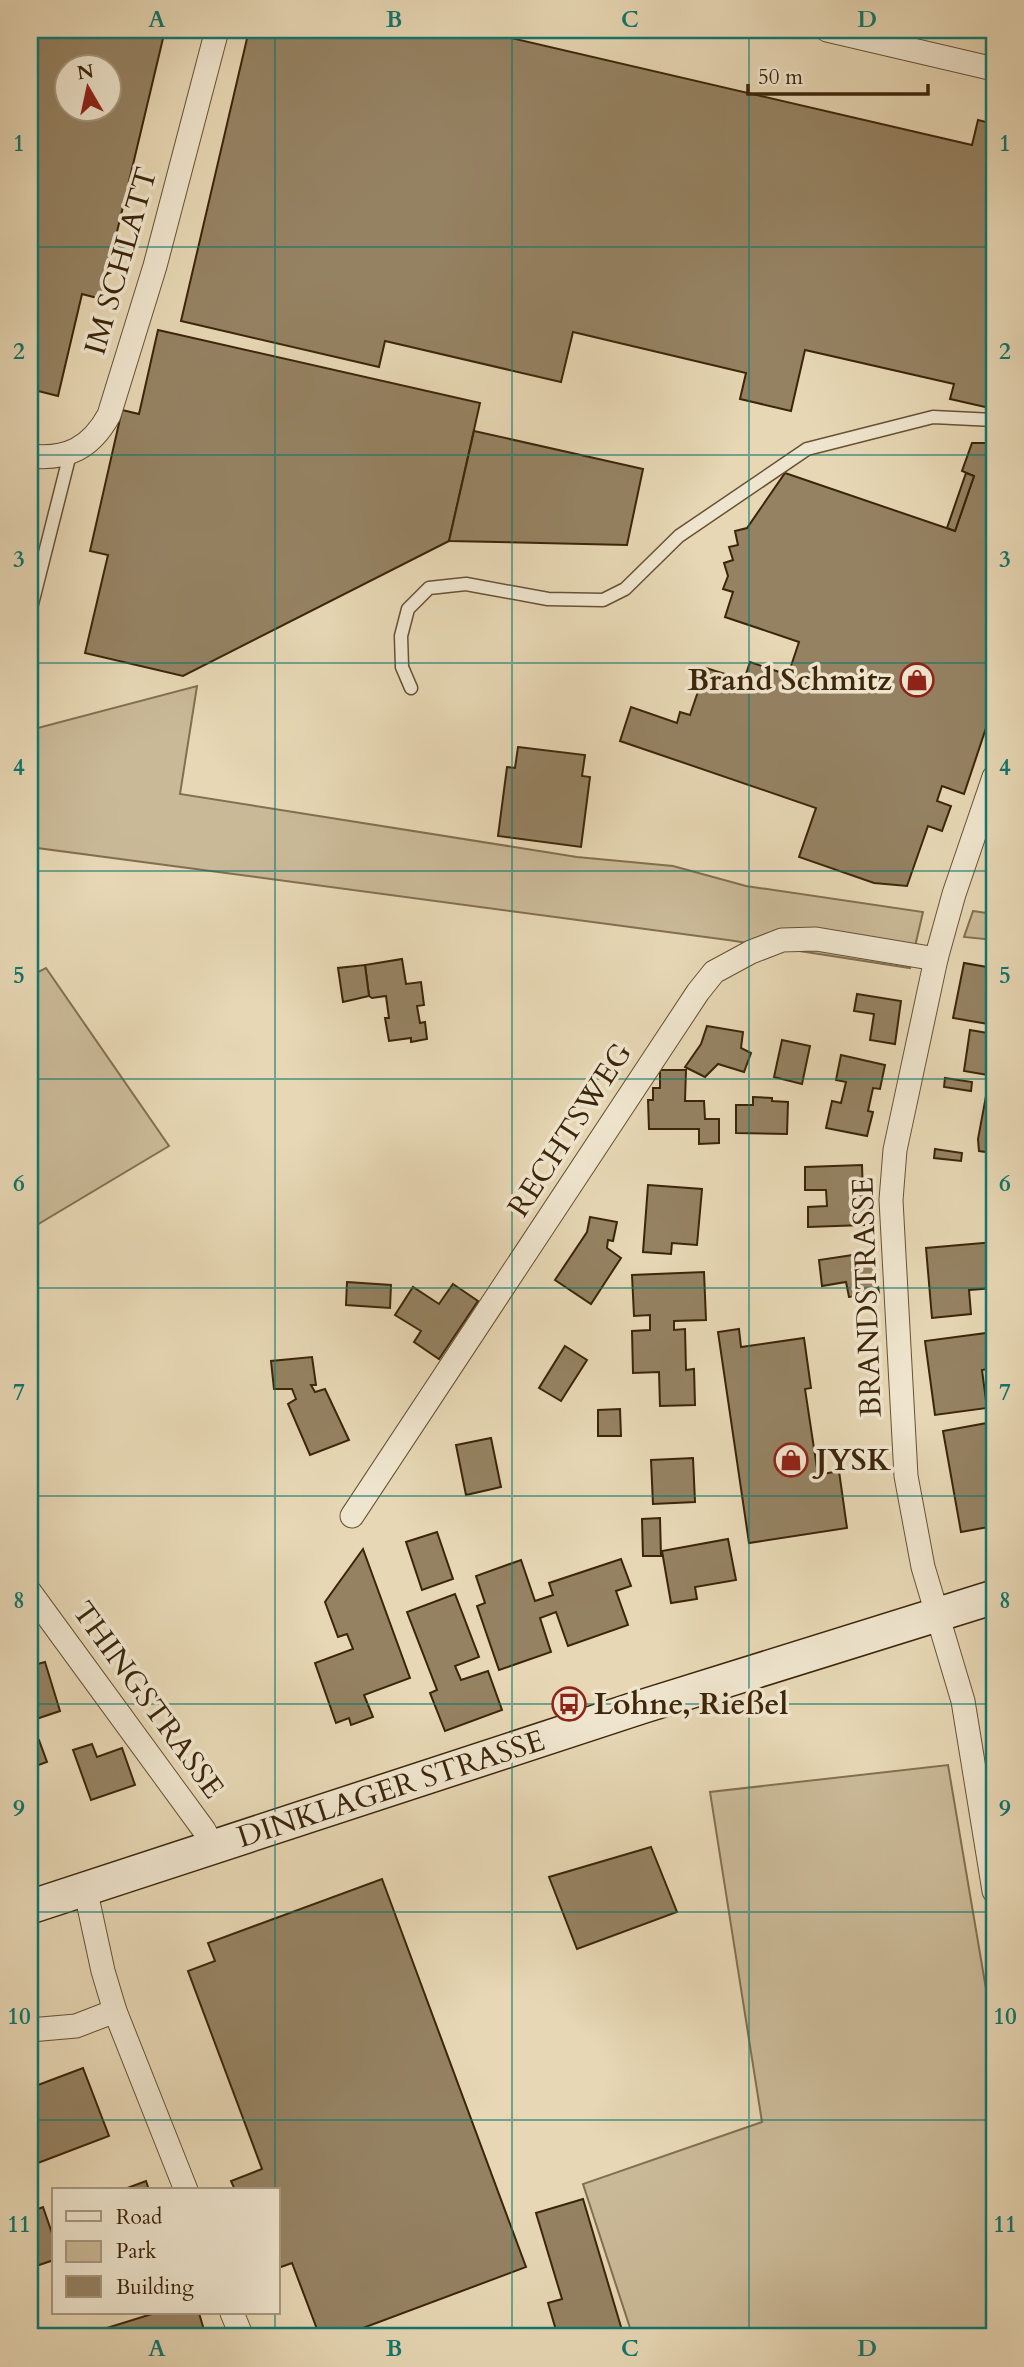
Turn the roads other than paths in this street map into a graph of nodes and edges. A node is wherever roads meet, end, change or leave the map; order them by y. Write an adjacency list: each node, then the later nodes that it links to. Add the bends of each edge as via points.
1 (217, 30): 5 (street, IM SCHLATT, via 155,266 109,415 101,431)
2 (827, 30): 3 (street)
3 (994, 69)
4 (994, 420): 8 (lane, via 933,417 807,449 679,537 625,589 603,600 548,599 466,584 429,588 408,609 401,636 402,667)
5 (70, 454): 6 (street); 7 (lane)
6 (30, 456)
7 (30, 612)
8 (411, 688)
9 (994, 777): 10 (street, BRANDSTRASSE)
10 (936, 959): 11 (street, RECHTSWEG, via 816,939 782,940 714,972); 14 (street, BRANDSTRASSE, via 895,1150 891,1200 905,1476)
11 (352, 1516)
12 (30, 1592): 15 (street, THINGSTRASSE)
13 (994, 1597): 14 (main road, DINKLAGER STRASSE)
14 (937, 1614): 15 (main road, DINKLAGER STRASSE); 17 (street, BRANDSTRASSE, via 963,1701)
15 (213, 1847): 16 (main road, DINKLAGER STRASSE)
16 (85, 1888): 18 (main road, DINKLAGER STRASSE); 19 (street)
17 (994, 1891)
18 (30, 1907)
19 (115, 2011): 20 (street, via 76,2026); 21 (street)
20 (30, 2030)
21 (185, 2188)
22 (233, 2314): 23 (street)
23 (242, 2337)

